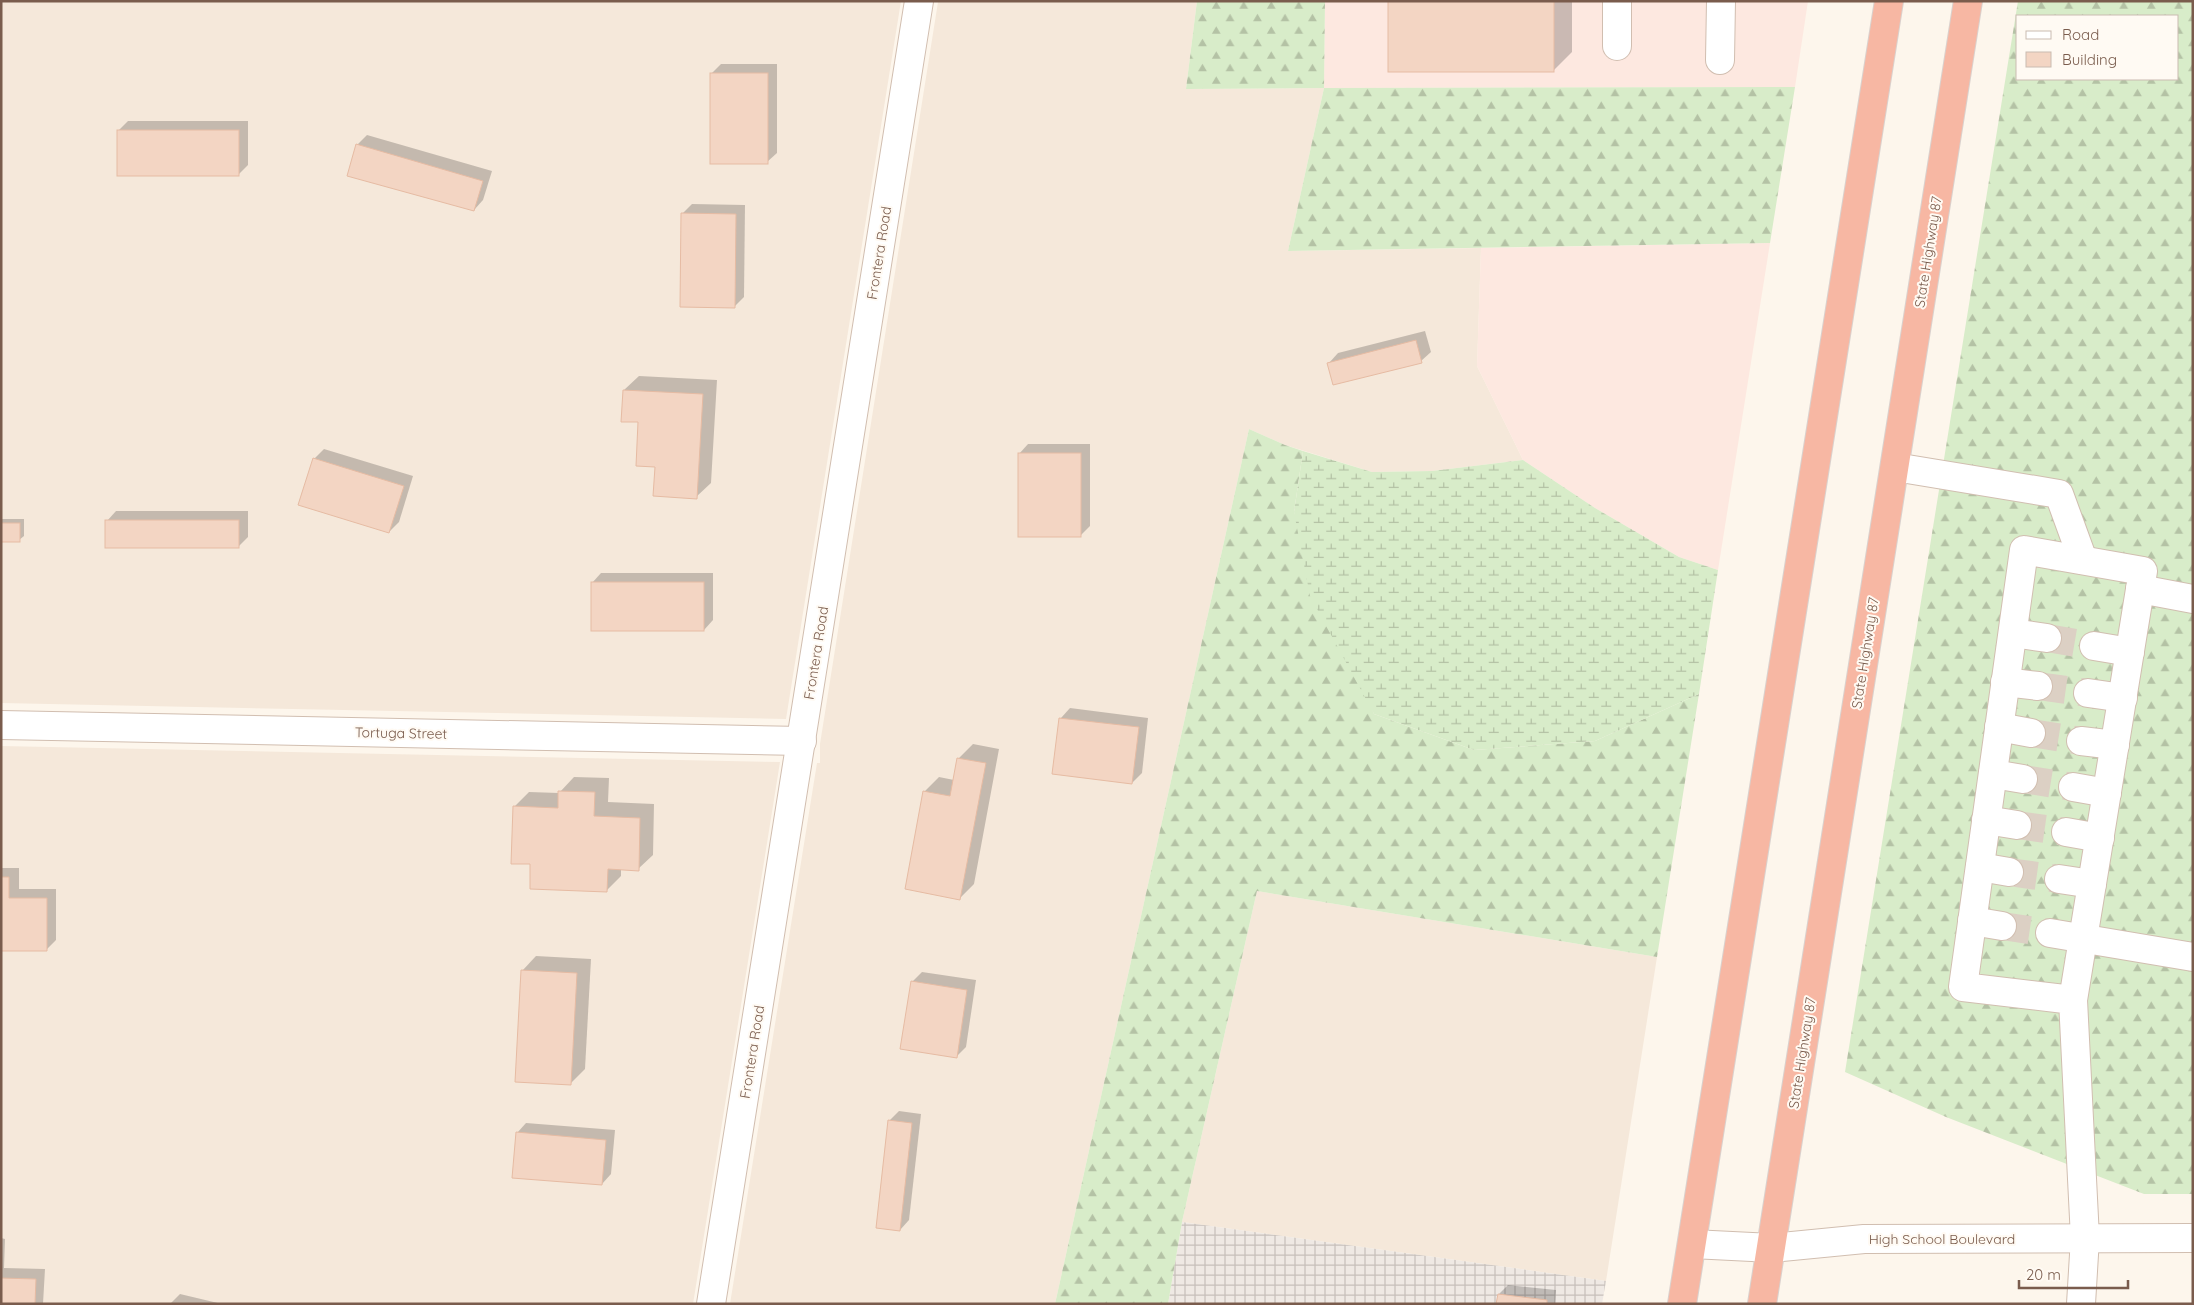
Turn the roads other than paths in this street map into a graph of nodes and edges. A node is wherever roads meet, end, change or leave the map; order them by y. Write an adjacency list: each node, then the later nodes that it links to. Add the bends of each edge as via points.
1 (919, 1): 24 (street, Frontera Road)
2 (1617, 1): 6 (street)
3 (1721, 1): 7 (street)
4 (1889, 1): 46 (highway)
5 (1968, 1): 8 (highway, State Highway 87)
6 (1617, 46)
7 (1720, 60)
8 (1895, 467): 9 (street, via 2059,494); 47 (highway, State Highway 87)
9 (2083, 560): 10 (street, via 2143,571); 12 (street, via 2024,550)
10 (2140, 589): 11 (street); 15 (street)
11 (2193, 599)
12 (2013, 633): 13 (street); 16 (street)
13 (2047, 638)
14 (2094, 646): 15 (street)
15 (2130, 652): 19 (street)
16 (2005, 682): 17 (street); 21 (street)
17 (2038, 686)
18 (2088, 693): 19 (street)
19 (2123, 698): 25 (street)
20 (1, 725): 24 (street, Tortuga Street)
21 (1999, 727): 22 (street); 26 (street)
22 (2032, 733)
23 (2081, 740): 25 (street)
24 (802, 741): 48 (street, Frontera Road)
25 (2115, 745): 29 (street)
26 (1993, 774): 27 (street); 30 (street)
27 (2023, 779)
28 (2073, 787): 29 (street)
29 (2107, 793): 33 (street)
30 (1986, 820): 31 (street); 34 (street)
31 (2017, 825)
32 (2066, 832): 33 (street)
33 (2100, 838): 37 (street)
34 (1980, 867): 35 (street); 38 (street)
35 (2009, 872)
36 (2059, 879): 37 (street)
37 (2092, 884): 41 (street)
38 (1972, 921): 39 (street); 43 (street, via 1963,987)
39 (2002, 926)
40 (2050, 933): 41 (street)
41 (2083, 939): 42 (street); 43 (street)
42 (2193, 957)
43 (2073, 1000): 44 (street)
44 (2085, 1238): 45 (street, High School Boulevard); 47 (street, High School Boulevard, via 1864,1239); 51 (street)
45 (2193, 1238)
46 (1692, 1244): 47 (street, High School Boulevard); 49 (highway)
47 (1772, 1248): 50 (highway, State Highway 87)
48 (711, 1304)
49 (1682, 1304)
50 (1762, 1304)
51 (2081, 1304)

